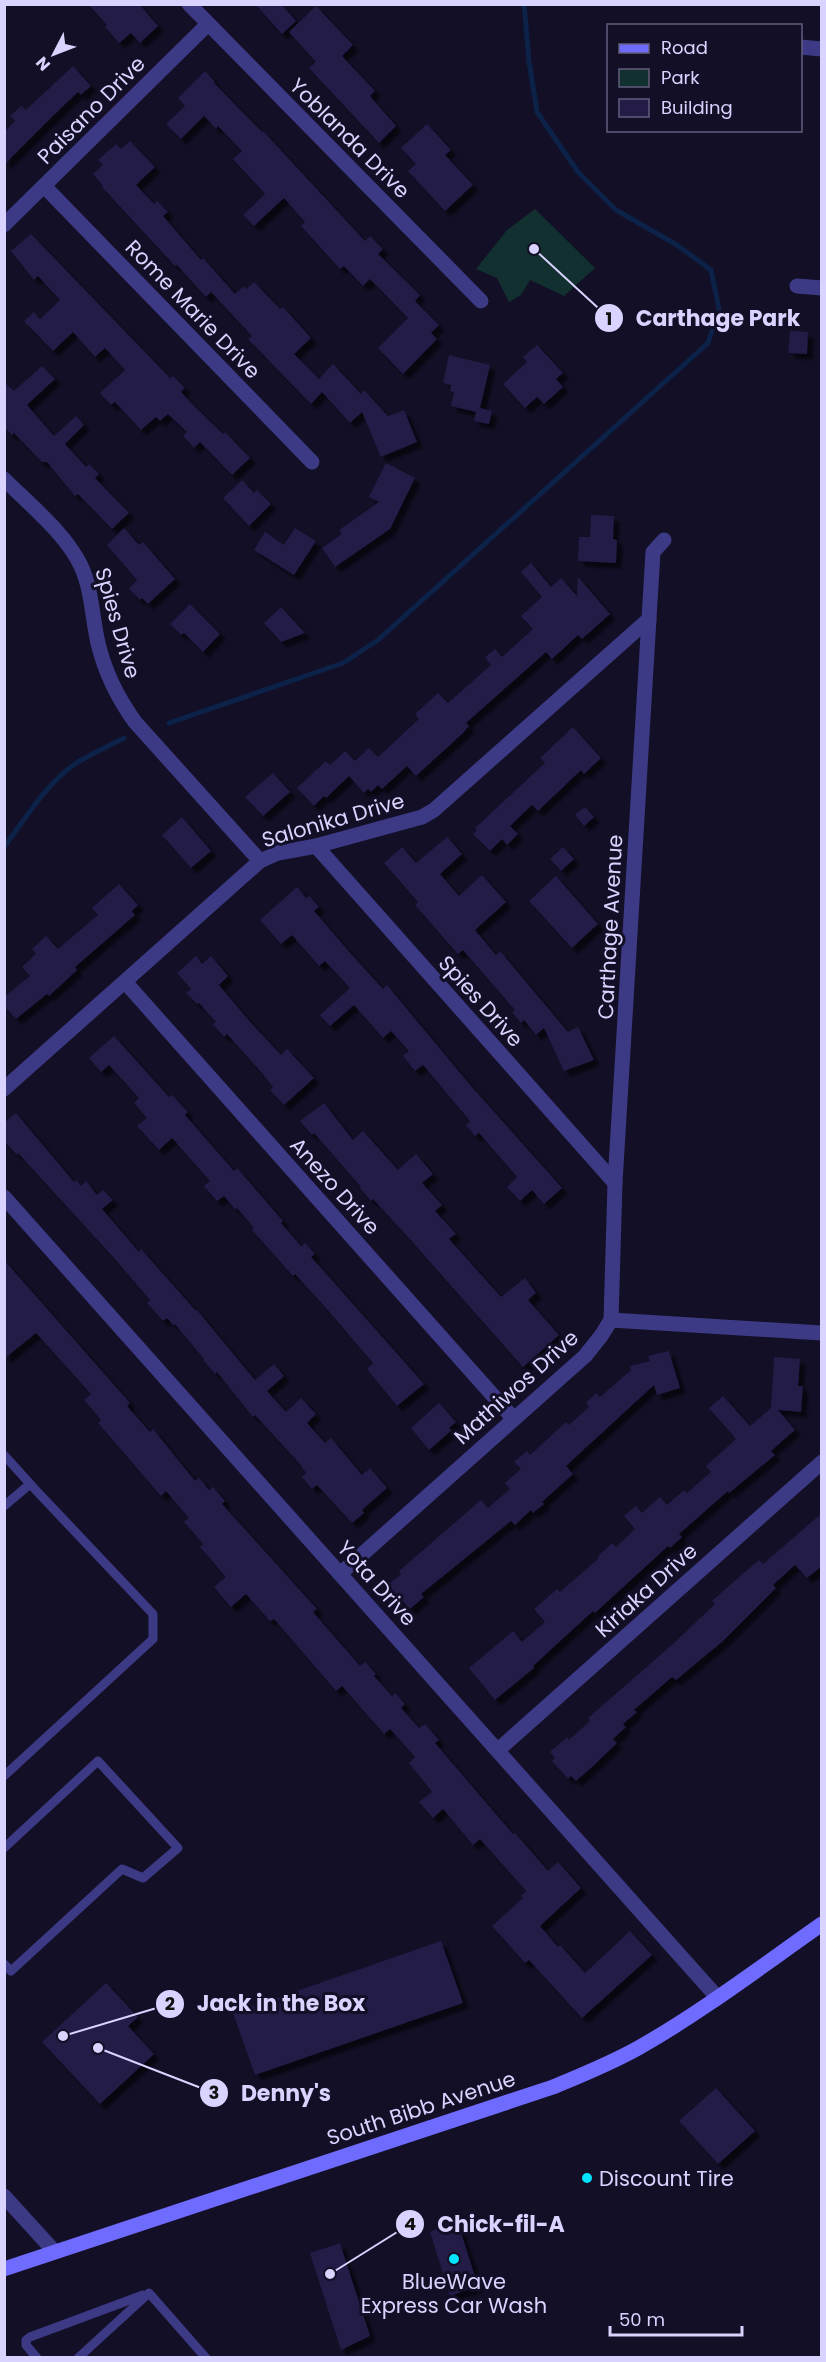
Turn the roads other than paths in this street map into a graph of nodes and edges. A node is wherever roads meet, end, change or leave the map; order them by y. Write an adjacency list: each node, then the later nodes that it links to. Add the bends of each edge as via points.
1 (189, 4): 2 (street, Yoblanda Drive)
2 (208, 24): 5 (street, Paisano Drive); 9 (street, Yoblanda Drive)
3 (802, 47): 4 (street)
4 (822, 49)
5 (44, 186): 6 (street, Paisano Drive); 10 (street, Rome Marie Drive)
6 (4, 225)
7 (797, 286): 8 (street)
8 (822, 288)
9 (481, 301)
10 (312, 462)
11 (4, 479): 15 (street, Spies Drive, via 61,538 80,564 89,588 107,675 135,722)
12 (664, 540): 13 (street, Carthage Avenue, via 653,552)
13 (649, 619): 14 (street, Salonika Drive, via 434,810 422,817); 18 (street, Carthage Avenue)
14 (316, 846): 15 (street, Salonika Drive, via 278,853); 18 (street, Spies Drive)
15 (260, 861): 16 (street, Salonika Drive)
16 (126, 983): 17 (street, Salonika Drive); 22 (street, Anezo Drive)
17 (4, 1089)
18 (615, 1183): 20 (street, Carthage Avenue)
19 (4, 1197): 27 (street, Yota Drive)
20 (611, 1320): 21 (street); 22 (street, Mathiwos Drive, via 585,1356)
21 (822, 1333)
22 (513, 1418): 27 (street, Mathiwos Drive)
23 (4, 1455): 25 (lane)
24 (822, 1462): 28 (street, Kiriaka Drive)
25 (32, 1486): 26 (lane); 29 (lane, via 153,1614 153,1639)
26 (4, 1506)
27 (340, 1574): 28 (street, Yota Drive)
28 (498, 1750): 33 (street, Yota Drive)
29 (4, 1776)
30 (4, 1848): 32 (lane, via 98,1761 178,1848 143,1878 122,1869 11,1971)
31 (822, 1924): 33 (main road, South Bibb Avenue)
32 (4, 1964)
33 (717, 1997): 35 (main road, South Bibb Avenue, via 640,2047 553,2087)
34 (4, 2196): 35 (street)
35 (54, 2251): 36 (main road, South Bibb Avenue)
36 (4, 2269)
37 (148, 2293): 38 (lane, via 30,2337 26,2345); 39 (lane); 40 (lane)
38 (37, 2358)
39 (78, 2358)
40 (206, 2358)

